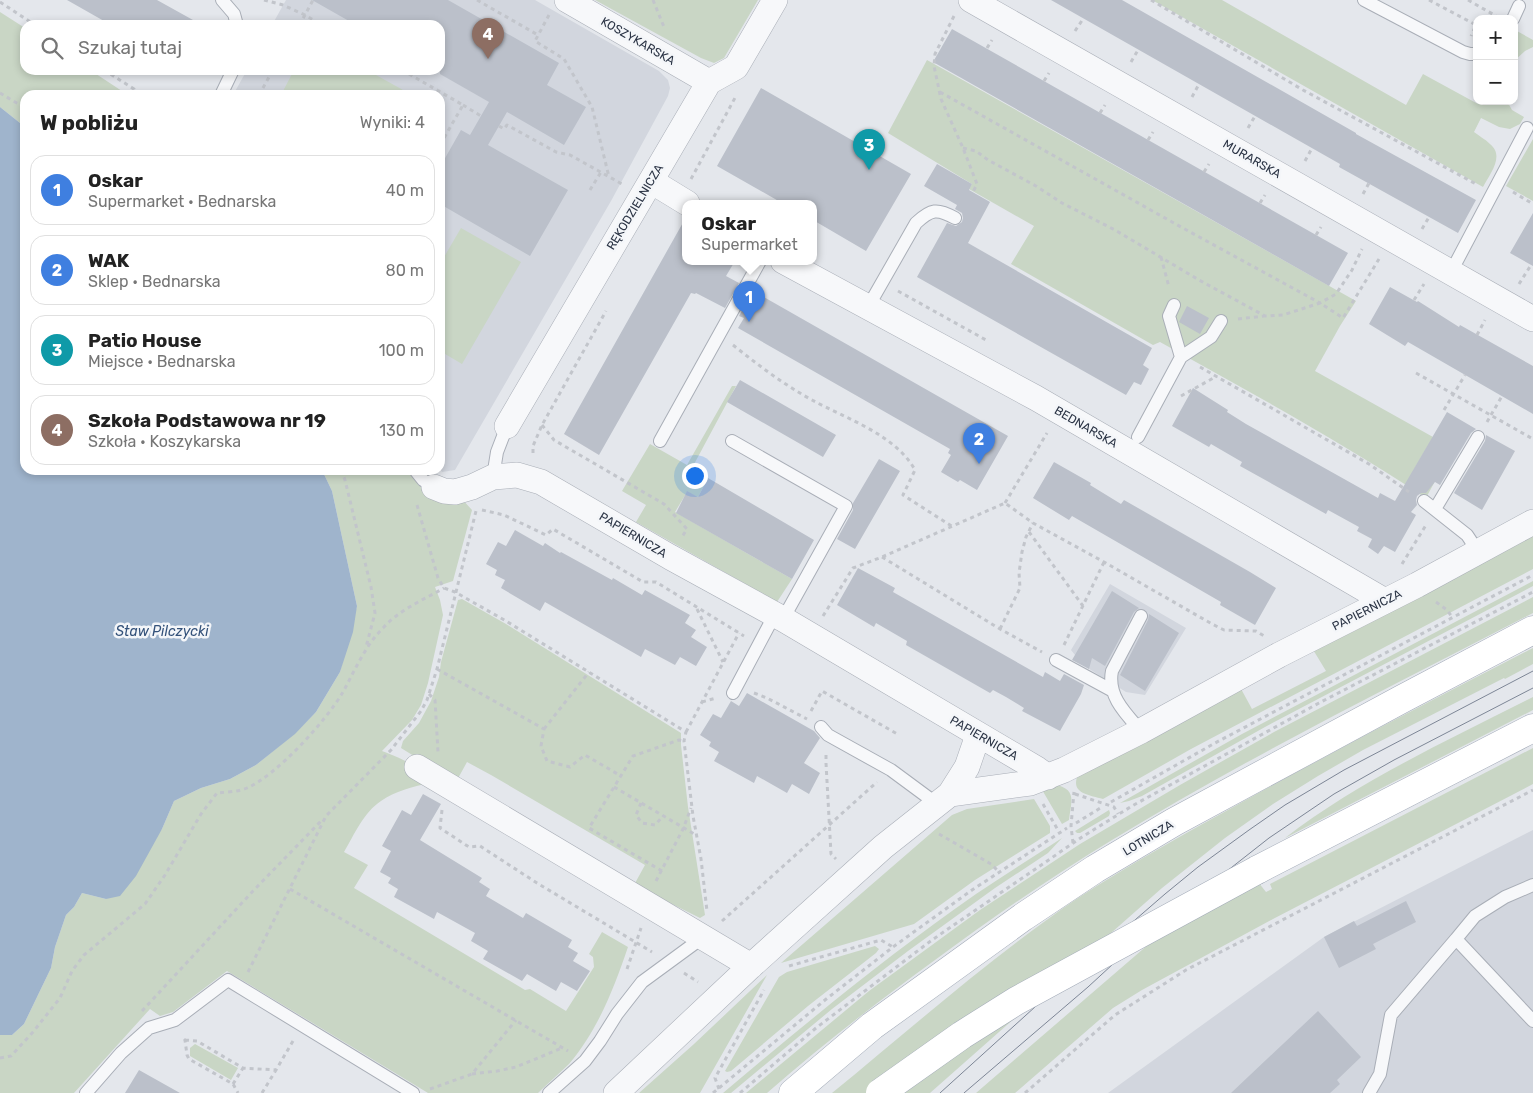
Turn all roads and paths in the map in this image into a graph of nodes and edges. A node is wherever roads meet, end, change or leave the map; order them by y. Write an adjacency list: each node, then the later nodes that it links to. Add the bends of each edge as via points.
1 (222, 0): 18 (lane)
2 (264, 0): 14 (path)
3 (313, 0): 14 (path)
4 (477, 0): 21 (path)
5 (775, 0): 28 (street, RĘKODZIELNICZA, via 736,67)
6 (1151, 0): 49 (path, via 1303,90)
7 (1364, 0): 22 (lane)
8 (1429, 0): 22 (path, via 1476,25)
9 (1468, 0): 15 (path)
10 (0, 2): 17 (path)
11 (559, 5): 21 (path); 28 (street, KOSZYKARSKA)
12 (1519, 6): 16 (lane)
13 (963, 7): 33 (path, via 935,54 934,66); 58 (street, MURARSKA)
14 (305, 15): 19 (path); 20 (path)
15 (1494, 15)
16 (1515, 15)
17 (28, 20)
18 (236, 20)
19 (302, 20)
20 (314, 20)
21 (538, 35): 45 (path, via 535,41 564,59 592,107)
22 (1463, 52): 23 (lane)
23 (1473, 54)
24 (112, 75): 29 (path)
25 (230, 75): 30 (lane)
26 (270, 75): 31 (path)
27 (411, 75): 32 (path)
28 (710, 82): 46 (street, RĘKODZIELNICZA)
29 (134, 90)
30 (223, 90)
31 (262, 90)
32 (437, 90)
33 (940, 92): 43 (path); 60 (path)
34 (0, 93): 37 (path)
35 (737, 94): 50 (path, via 695,169)
36 (445, 95): 38 (path)
37 (20, 105)
38 (463, 105): 39 (path); 42 (path)
39 (481, 116)
40 (499, 126): 44 (path, via 504,129 507,125)
41 (1527, 128): 49 (lane)
42 (445, 136)
43 (963, 148): 48 (path, via 977,184); 53 (path, via 976,151)
44 (601, 172): 45 (path); 47 (path)
45 (609, 176): 46 (path)
46 (646, 188): 50 (street); 78 (street, RĘKODZIELNICZA)
47 (590, 190)
48 (974, 192)
49 (1492, 193): 58 (lane)
50 (689, 196)
51 (955, 218): 63 (lane, via 936,210 925,214 916,223)
52 (1365, 244): 60 (path, via 1336,294)
53 (1161, 256): 62 (path, via 1168,286 1177,298); 64 (path)
54 (1381, 256): 60 (path, via 1343,318)
55 (758, 265): 67 (lane)
56 (790, 265): 63 (street, BEDNARSKA)
57 (1531, 265): 59 (path)
58 (1450, 272): 65 (street, MURARSKA)
59 (1519, 285)
60 (1320, 303): 64 (path, via 1283,315)
61 (609, 305): 77 (path)
62 (1174, 305): 68 (lane, via 1169,316)
63 (868, 307): 75 (street, BEDNARSKA)
64 (1265, 316): 66 (path)
65 (1533, 319)
66 (1221, 321): 68 (lane, via 1211,337)
67 (719, 333): 82 (lane); 94 (path, via 774,378 882,437 910,460 915,470 903,495)
68 (1180, 357): 79 (lane)
69 (1200, 367): 89 (path, via 1369,464)
70 (1416, 373): 72 (path)
71 (1465, 375): 72 (path)
72 (1454, 395): 74 (path); 76 (path)
73 (1502, 396): 76 (path)
74 (1444, 410)
75 (1060, 411): 90 (path); 103 (street, BEDNARSKA)
76 (1491, 415): 80 (path); 81 (path)
77 (542, 425): 84 (path); 97 (path, via 554,440 664,504 687,529)
78 (508, 426): 87 (lane, via 497,452)
79 (1138, 437)
80 (1478, 437): 91 (lane)
81 (1533, 439)
82 (660, 441)
83 (732, 441): 106 (lane, via 846,506)
84 (533, 454)
85 (342, 475): 114 (path, via 375,613)
86 (419, 475): 88 (lane)
87 (493, 477): 88 (street, PAPIERNICZA, via 455,492); 97 (street, PAPIERNICZA, via 517,475 541,482)
88 (425, 494): 101 (path, via 438,578)
89 (1424, 501): 91 (lane)
90 (1006, 503): 93 (path); 94 (path)
91 (1435, 509): 96 (lane, via 1467,535)
92 (1533, 522): 96 (street, PAPIERNICZA)
93 (1033, 523): 95 (path); 99 (path)
94 (954, 527): 98 (path)
95 (1029, 531): 104 (path); 108 (path, via 1022,552 1020,588)
96 (1474, 554): 103 (street, PAPIERNICZA)
97 (670, 557): 106 (street, PAPIERNICZA)
98 (882, 557): 108 (path); 111 (path, via 853,568)
99 (1104, 562): 104 (path); 112 (path, via 1224,630 1256,631)
100 (1533, 575): 139 (path, via 1222,738)
101 (444, 588): 102 (path); 114 (path, via 410,607 384,627)
102 (456, 592): 105 (path, via 477,510 504,515 546,535 553,529 643,582 656,582); 117 (path); 118 (path)
103 (1385, 601): 126 (street, PAPIERNICZA)
104 (1083, 606): 115 (path)
105 (696, 608): 110 (path); 116 (path)
106 (779, 616): 111 (street, PAPIERNICZA); 113 (lane)
107 (1142, 616): 119 (lane, via 1112,672)
108 (1000, 629): 115 (path)
109 (1533, 630): 186 (main road, LOTNICZA, via 1174,822 1095,869 872,1026)
110 (739, 633): 113 (path); 116 (path)
111 (811, 636): 129 (street, PAPIERNICZA)
112 (1271, 640)
113 (759, 645): 120 (lane)
114 (365, 650): 171 (path, via 342,694 313,732 266,777 245,789 216,793 145,904 84,955 72,971 60,998 33,1032 11,1056)
115 (1056, 660): 119 (lane)
116 (723, 662): 121 (path)
117 (437, 669): 124 (path); 143 (path, via 427,700 415,720 391,750)
118 (589, 672): 124 (path); 127 (path)
119 (1113, 691): 126 (lane, via 1120,706)
120 (733, 693): 121 (path); 122 (path, via 755,693)
121 (702, 702): 127 (path)
122 (806, 718): 125 (path); 128 (path, via 822,691)
123 (1533, 728): 187 (main road, bridge, via 1257,870 1016,1001)
124 (544, 730): 133 (path, via 541,746 547,761 570,767 585,755)
125 (825, 731): 132 (lane); 146 (path)
126 (1141, 731): 134 (street, PAPIERNICZA)
127 (686, 732): 130 (path)
128 (900, 735)
129 (978, 735): 134 (street, PAPIERNICZA, via 1037,769); 138 (street, via 967,767)
130 (684, 742): 133 (path, via 679,740 634,756); 150 (path)
131 (417, 767): 157 (street)
132 (891, 770): 138 (lane); 146 (path)
133 (621, 776): 135 (path)
134 (1050, 782): 137 (path); 138 (street); 149 (path)
135 (614, 786): 140 (path); 152 (path, via 589,828)
136 (1533, 790): 188 (path, via 1186,970 1115,1015)
137 (1075, 794): 142 (path, via 1114,806); 151 (path, via 1071,826)
138 (943, 799): 154 (street)
139 (1111, 802)
140 (641, 803): 144 (path); 144 (path, via 636,815 642,824 654,825)
141 (1102, 807): 145 (path)
142 (1118, 814)
143 (326, 816): 156 (path); 164 (path)
144 (663, 816): 150 (path)
145 (1076, 823)
146 (829, 827): 154 (path, via 831,854); 157 (path)
147 (1067, 828): 149 (path)
148 (936, 832): 153 (path)
149 (1059, 832): 153 (path)
150 (697, 836): 157 (path)
151 (1073, 843)
152 (662, 871)
153 (999, 872): 159 (path)
154 (853, 874): 160 (street)
155 (1533, 885): 158 (lane, via 1505,897 1475,916)
156 (290, 890): 163 (path); 165 (path)
157 (706, 935): 160 (street); 172 (lane, via 642,982)
158 (1456, 939): 166 (lane); 189 (lane, via 1391,1015 1380,1074)
159 (893, 947): 161 (path, via 881,940); 177 (path)
160 (751, 966): 184 (street)
161 (782, 968)
162 (768, 983): 177 (path, via 715,1078)
163 (240, 988): 167 (lane, via 228,980 175,1020); 168 (lane)
164 (141, 1012)
165 (516, 1020): 170 (path); 175 (path)
166 (1533, 1021)
167 (161, 1025): 169 (path); 179 (lane, via 149,1028 121,1053)
168 (303, 1026): 174 (path); 182 (lane)
169 (185, 1040): 173 (path, via 197,1041); 176 (path, via 189,1059)
170 (563, 1048): 172 (path); 175 (path, via 516,1067)
171 (0, 1058)
172 (584, 1061): 183 (lane)
173 (243, 1068): 174 (path); 176 (path)
174 (276, 1070): 181 (path)
175 (472, 1074): 178 (path)
176 (233, 1084): 180 (path)
177 (719, 1089): 185 (path)
178 (426, 1090)
179 (86, 1093)
180 (238, 1093)
181 (262, 1093)
182 (413, 1093)
183 (549, 1093)
184 (616, 1093)
185 (713, 1093)
186 (793, 1093)
187 (880, 1093)
188 (1025, 1093)
189 (1369, 1093)

